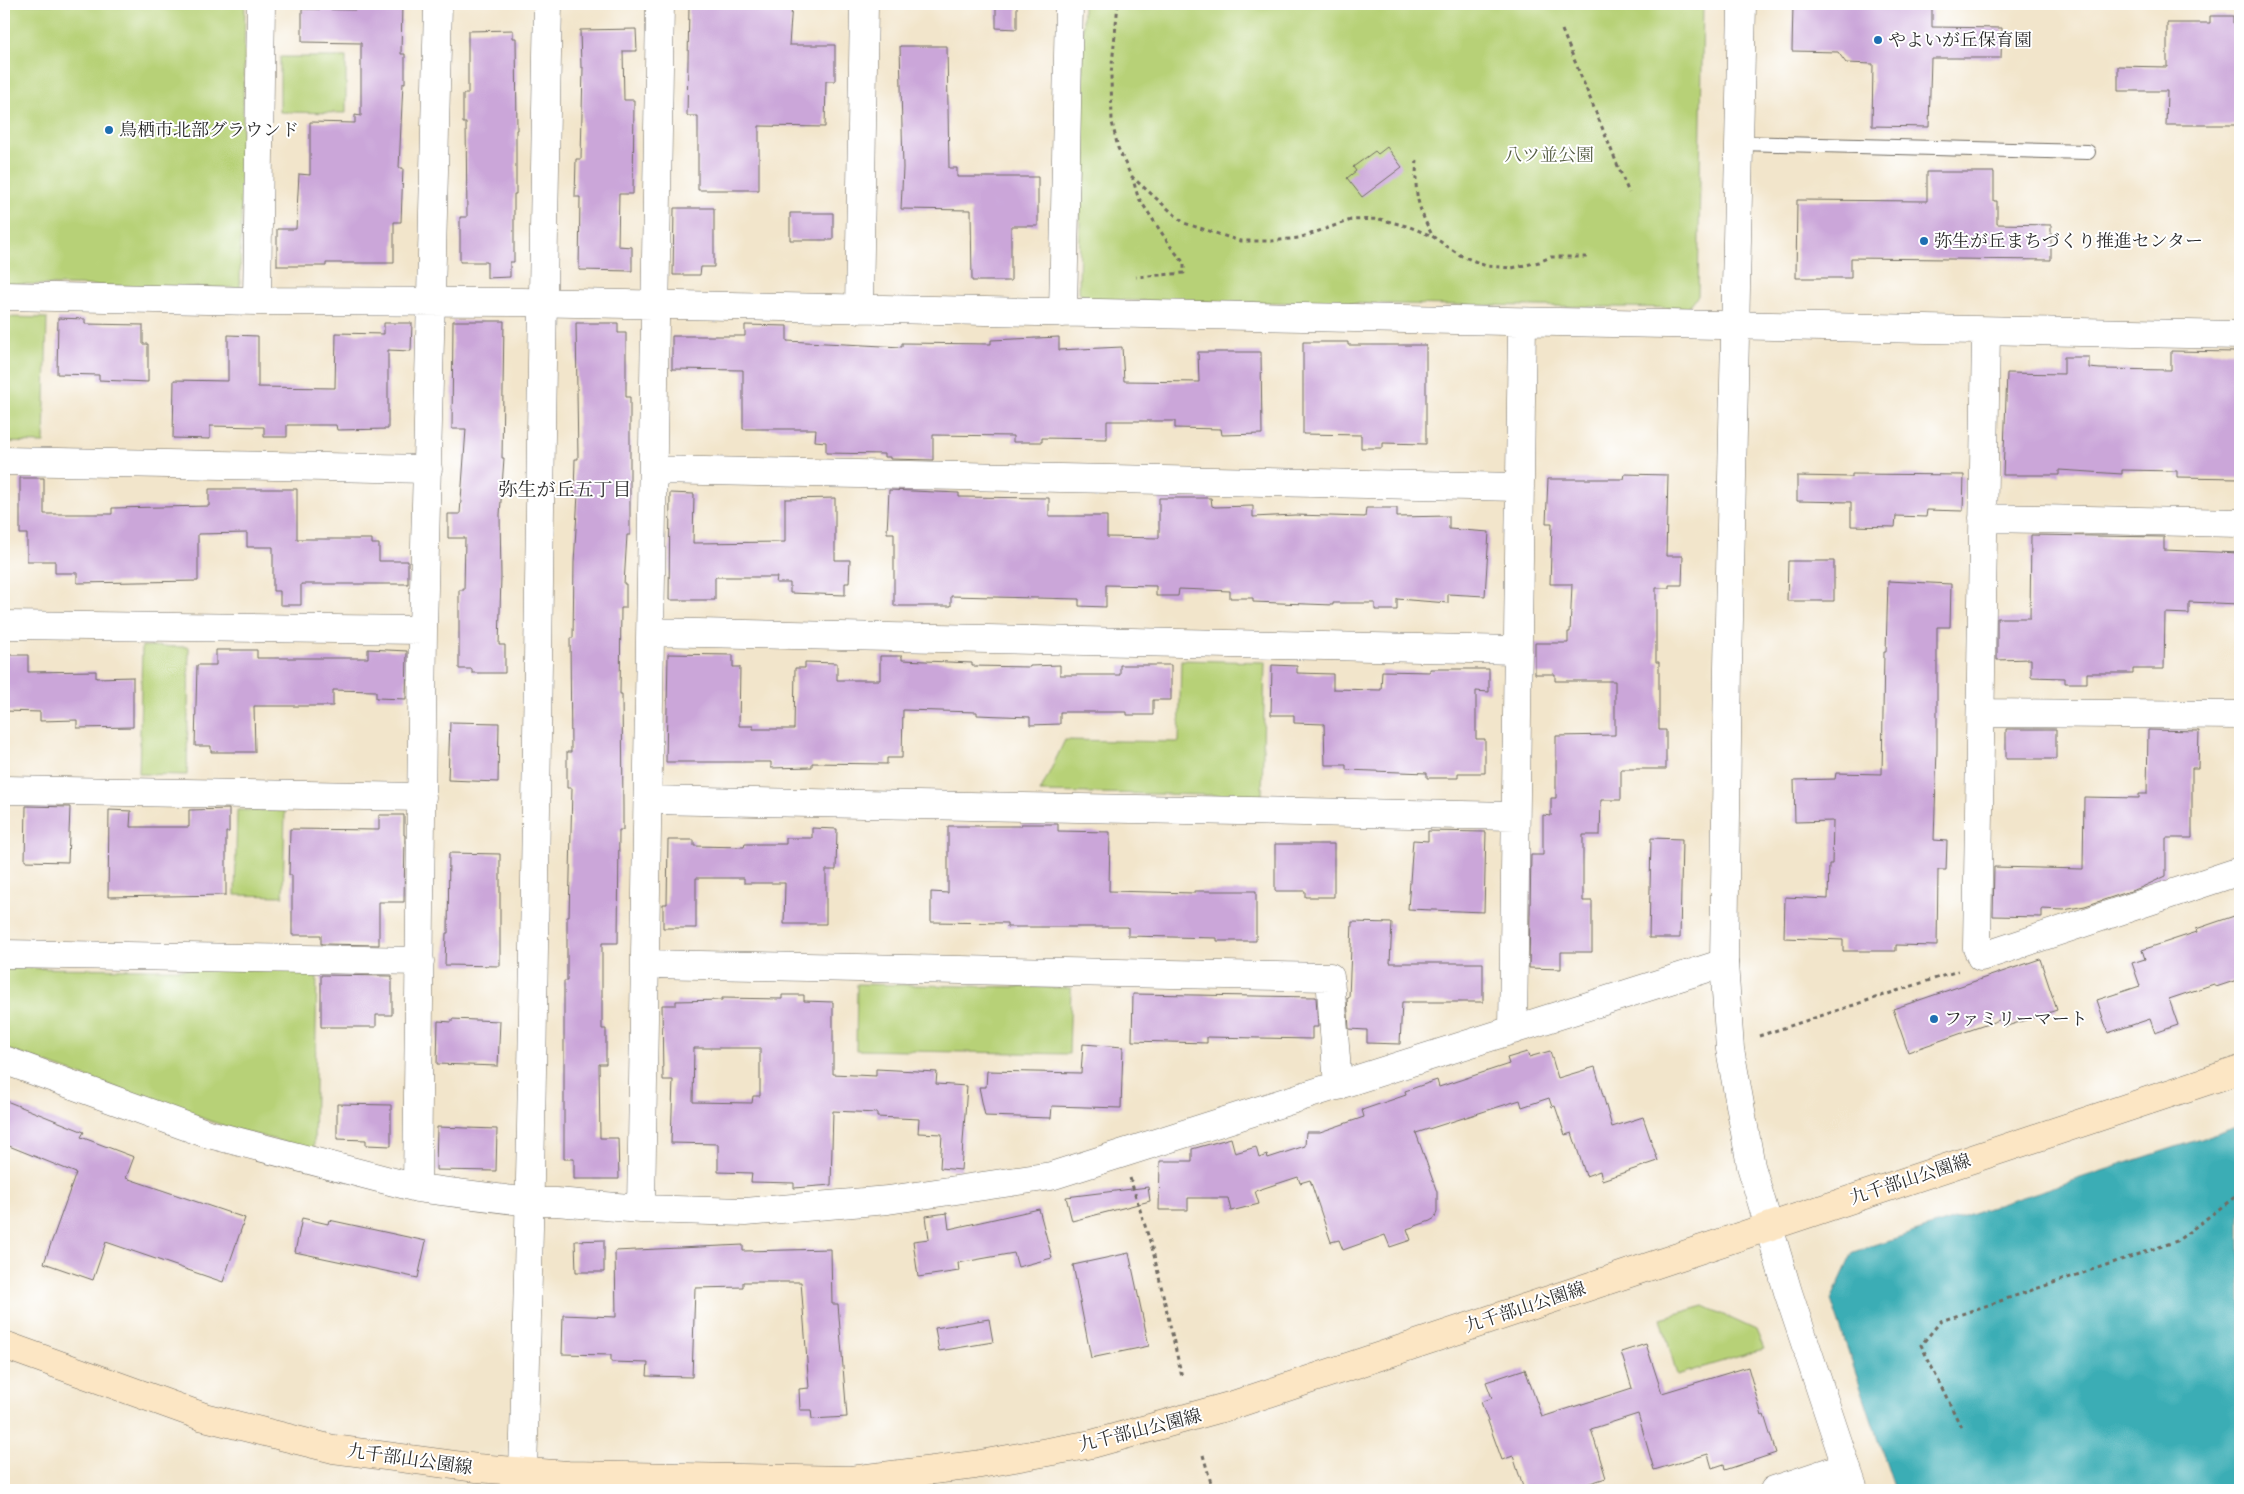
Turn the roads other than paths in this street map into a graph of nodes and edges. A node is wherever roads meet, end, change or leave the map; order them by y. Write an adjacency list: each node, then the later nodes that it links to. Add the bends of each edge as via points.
1 (261, 4): 11 (street)
2 (438, 4): 12 (street)
3 (548, 4): 13 (street)
4 (660, 4): 14 (street)
5 (864, 4): 15 (street)
6 (1069, 4): 16 (street)
7 (1742, 4): 8 (street)
8 (1740, 143): 9 (lane); 18 (street)
9 (2088, 152)
10 (4, 296): 11 (street)
11 (257, 301): 12 (street)
12 (432, 302): 13 (street); 22 (street)
13 (542, 303): 14 (street); 47 (street)
14 (656, 305): 15 (street); 23 (street)
15 (859, 309): 16 (street)
16 (1063, 313): 17 (street)
17 (1522, 322): 18 (street); 24 (street)
18 (1736, 326): 19 (street); 40 (street)
19 (1986, 330): 20 (street); 25 (street)
20 (2240, 335)
21 (4, 461): 22 (street)
22 (428, 468): 28 (street)
23 (653, 470): 24 (street); 29 (street)
24 (1520, 487): 30 (street)
25 (1984, 518): 26 (street); 31 (street)
26 (2240, 523)
27 (4, 625): 28 (street)
28 (424, 630): 34 (street)
29 (651, 632): 30 (street); 35 (street)
30 (1518, 650): 36 (street)
31 (1981, 713): 32 (street); 37 (street, via 1977,948 1981,957)
32 (2240, 715)
33 (4, 790): 34 (street)
34 (422, 797): 39 (street)
35 (648, 800): 36 (street); 41 (street)
36 (1515, 816): 42 (street)
37 (2240, 871)
38 (4, 954): 39 (street)
39 (420, 961): 46 (street)
40 (1724, 963): 42 (street); 49 (street, via 1730,1049 1751,1166)
41 (645, 964): 45 (street, via 1330,977); 48 (street)
42 (1513, 1030): 45 (street)
43 (4, 1060): 46 (street, via 205,1133)
44 (2240, 1070): 49 (main road, 九千部山公園線)
45 (1338, 1086): 48 (street, via 1051,1176 888,1200 745,1212)
46 (417, 1188): 47 (street)
47 (530, 1202): 48 (street); 52 (street)
48 (641, 1209)
49 (1770, 1226): 51 (street, via 1788,1292); 52 (main road, 九千部山公園線, via 1233,1405 1092,1444 975,1465 850,1480 568,1475)
50 (4, 1345): 52 (main road, 九千部山公園線, via 204,1417 324,1446 477,1468)
51 (1850, 1478): 53 (street)
52 (523, 1481)
53 (1774, 1490)

